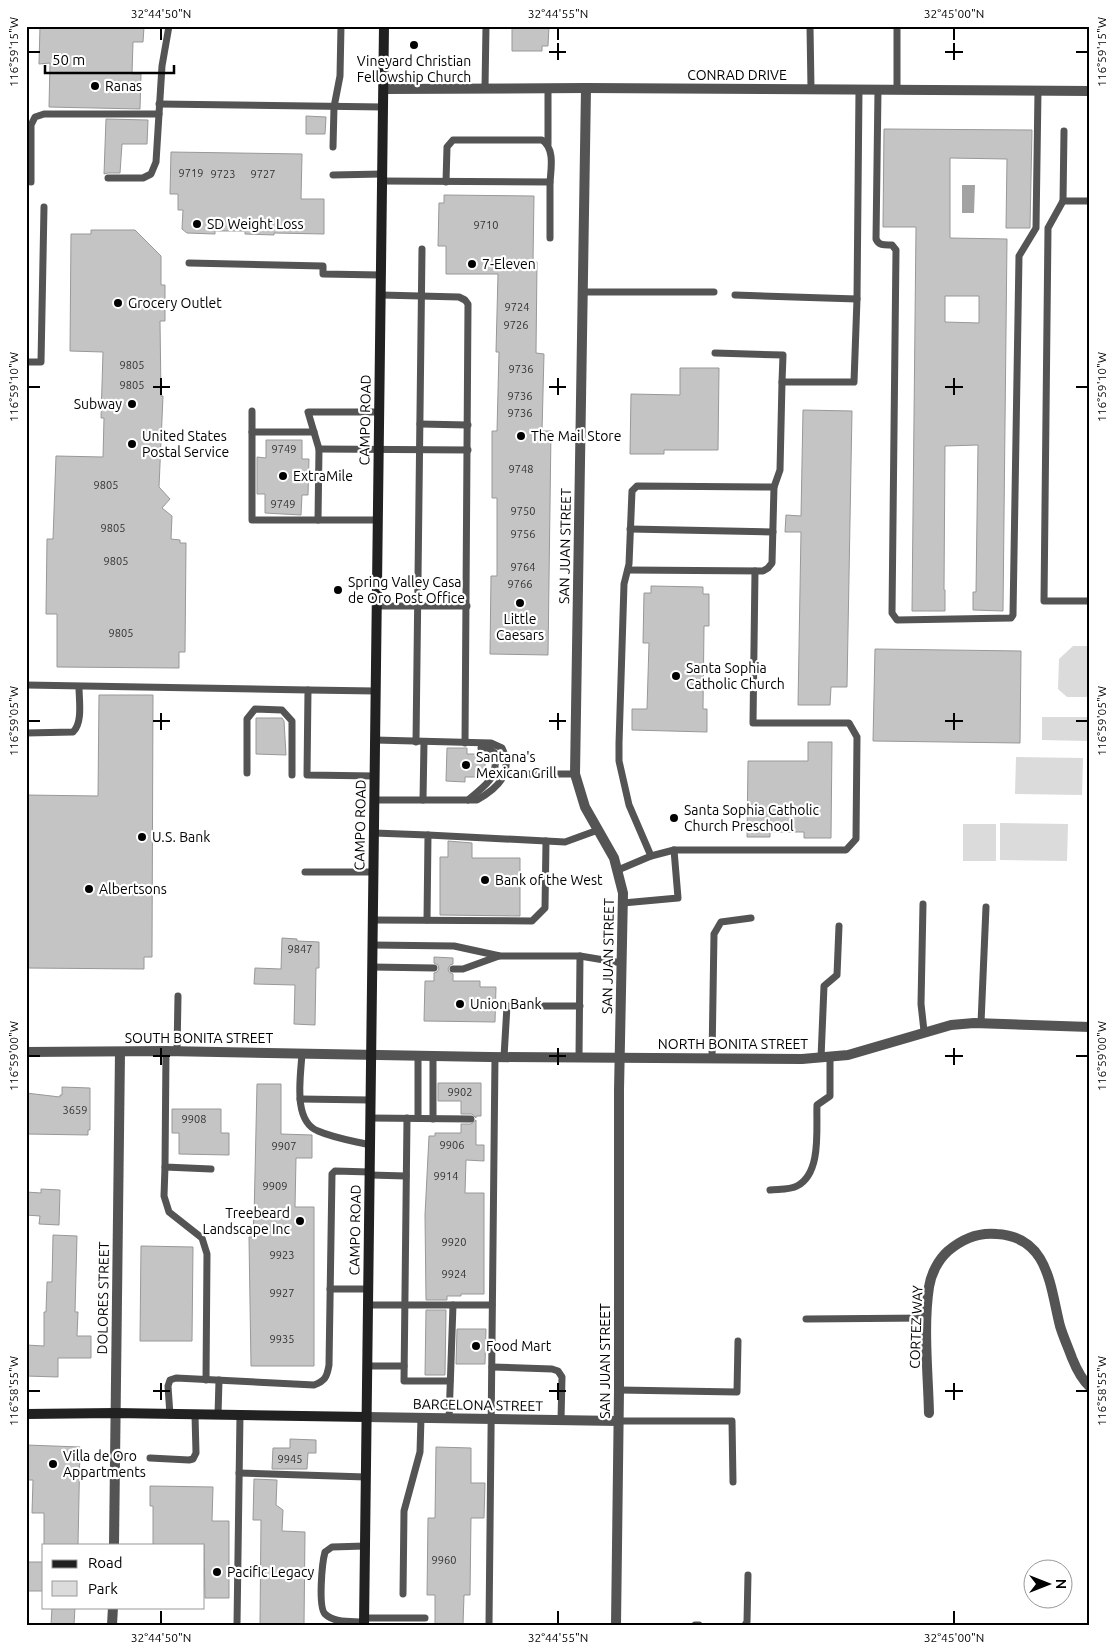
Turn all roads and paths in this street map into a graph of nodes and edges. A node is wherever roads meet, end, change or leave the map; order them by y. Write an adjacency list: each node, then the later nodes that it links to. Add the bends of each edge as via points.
1 (169, 26): 17 (lane)
2 (341, 26): 18 (lane, via 340,76)
3 (384, 26): 7 (main road, CAMPO ROAD)
4 (486, 26): 8 (lane)
5 (810, 26): 11 (lane)
6 (897, 26): 14 (lane)
7 (384, 88): 8 (street, CONRAD DRIVE); 19 (main road, CAMPO ROAD)
8 (485, 88): 9 (street, CONRAD DRIVE)
9 (548, 88): 10 (street, CONRAD DRIVE); 22 (lane)
10 (586, 88): 11 (street, CONRAD DRIVE); 37 (street, SAN JUAN STREET)
11 (811, 89): 12 (street, CONRAD DRIVE)
12 (859, 90): 13 (street, CONRAD DRIVE); 42 (lane)
13 (878, 90): 14 (street, CONRAD DRIVE); 15 (lane, via 876,239 881,244 892,244 896,250 892,613 897,620 1011,618 1013,615 1019,256 1036,228)
14 (897, 90): 15 (street, CONRAD DRIVE)
15 (1038, 91): 16 (street, CONRAD DRIVE)
16 (1090, 91)
17 (160, 104): 18 (lane); 20 (lane)
18 (334, 107): 19 (lane); 23 (lane)
19 (383, 107): 26 (main road, CAMPO ROAD)
20 (159, 114): 25 (lane, via 156,162 151,174 143,178); 27 (lane, via 44,114 35,117 31,125)
21 (1064, 132): 30 (lane)
22 (548, 144): 28 (lane, via 542,140 453,140 447,147); 29 (lane, via 551,150)
23 (333, 147)
24 (333, 175): 26 (lane)
25 (108, 178)
26 (382, 178): 28 (lane); 36 (main road, CAMPO ROAD)
27 (31, 182)
28 (446, 182): 29 (lane)
29 (550, 182): 33 (lane)
30 (1063, 201): 31 (lane); 63 (lane, via 1048,228 1044,601)
31 (1090, 201)
32 (44, 207): 44 (lane, via 41,362)
33 (550, 238)
34 (422, 249): 41 (lane)
35 (190, 263): 36 (lane, via 323,266 323,274)
36 (381, 275): 39 (main road, CAMPO ROAD)
37 (583, 292): 38 (lane); 77 (street, SAN JUAN STREET)
38 (714, 292)
39 (381, 295): 41 (lane); 47 (main road, CAMPO ROAD)
40 (735, 295): 42 (lane)
41 (421, 296): 48 (lane); 49 (lane, via 459,297 468,304)
42 (858, 299): 45 (lane, via 854,382)
43 (715, 353): 45 (lane, via 783,355)
44 (26, 362)
45 (782, 382): 56 (lane, via 780,470)
46 (252, 411): 50 (lane)
47 (379, 412): 51 (lane, via 308,412); 53 (main road, CAMPO ROAD)
48 (420, 424): 49 (lane); 54 (lane)
49 (468, 425): 55 (lane)
50 (252, 432): 51 (lane); 57 (lane, via 252,520)
51 (314, 432): 52 (lane)
52 (319, 449): 53 (lane); 57 (lane)
53 (379, 449): 54 (lane); 58 (main road, CAMPO ROAD)
54 (420, 449): 55 (lane); 65 (lane)
55 (468, 450): 66 (lane)
56 (774, 487): 59 (lane, via 637,486 632,491); 60 (lane)
57 (318, 520): 58 (lane)
58 (378, 520): 64 (main road, CAMPO ROAD)
59 (630, 529): 60 (lane); 61 (lane)
60 (773, 532): 62 (lane, via 772,563 763,571)
61 (628, 570): 62 (lane); 88 (lane, via 624,584 619,753 629,805)
62 (755, 571): 87 (lane, via 753,724 849,724 858,737 856,839 846,850)
63 (1090, 601)
64 (377, 606): 65 (lane); 70 (main road, CAMPO ROAD)
65 (419, 606): 66 (lane); 73 (lane)
66 (467, 606): 74 (lane)
67 (26, 685): 68 (lane)
68 (79, 687): 69 (lane); 71 (lane, via 79,721 73,732)
69 (308, 690): 70 (lane); 79 (lane, via 307,775)
70 (376, 691): 72 (main road, CAMPO ROAD)
71 (26, 733)
72 (375, 740): 73 (lane); 79 (main road, CAMPO ROAD)
73 (421, 743): 74 (lane); 81 (lane); 82 (lane, via 488,748 495,753 497,766 492,779)
74 (465, 743): 76 (lane, via 502,748)
75 (247, 773): 78 (lane, via 247,719 255,709 282,710 292,721)
76 (504, 774): 77 (lane); 82 (lane, via 491,792 477,800)
77 (575, 774): 83 (street, SAN JUAN STREET, via 585,807)
78 (292, 775)
79 (375, 776): 80 (main road, CAMPO ROAD)
80 (374, 800): 81 (lane); 84 (main road, CAMPO ROAD)
81 (423, 800): 82 (lane)
82 (468, 800)
83 (598, 830): 86 (lane, via 565,842); 89 (street, SAN JUAN STREET)
84 (374, 833): 85 (lane); 91 (main road, CAMPO ROAD)
85 (428, 835): 86 (lane); 97 (lane)
86 (546, 841): 97 (lane, via 545,908 532,921)
87 (674, 850): 88 (lane); 92 (lane, via 678,898)
88 (652, 856): 89 (lane)
89 (618, 870): 92 (street, SAN JUAN STREET)
90 (305, 872): 91 (lane)
91 (373, 872): 96 (main road, CAMPO ROAD)
92 (623, 903): 102 (street, SAN JUAN STREET)
93 (922, 904): 110 (lane, via 921,1004)
94 (986, 908): 108 (lane)
95 (751, 918): 122 (lane, via 721,922 714,934)
96 (373, 920): 97 (lane); 99 (main road, CAMPO ROAD)
97 (428, 920)
98 (839, 926): 123 (lane, via 837,975 824,986)
99 (372, 945): 100 (lane, via 454,946); 103 (main road, CAMPO ROAD)
100 (500, 956): 101 (lane); 105 (lane, via 463,969)
101 (580, 956): 102 (lane); 107 (lane)
102 (622, 963): 121 (street, SAN JUAN STREET)
103 (372, 967): 104 (lane); 116 (main road, CAMPO ROAD)
104 (434, 968)
105 (453, 969)
106 (178, 996): 114 (lane)
107 (580, 1006): 119 (lane, via 507,1006); 120 (lane)
108 (981, 1023): 109 (street, NORTH BONITA STREET); 110 (street, NORTH BONITA STREET)
109 (1090, 1027)
110 (924, 1031): 123 (street, NORTH BONITA STREET, via 848,1055)
111 (166, 1051): 113 (street, SOUTH BONITA STREET); 114 (street, SOUTH BONITA STREET); 132 (lane)
112 (26, 1052): 113 (street, SOUTH BONITA STREET)
113 (120, 1052): 154 (street, DOLORES STREET)
114 (178, 1052): 115 (street, SOUTH BONITA STREET)
115 (302, 1053): 116 (street, SOUTH BONITA STREET); 124 (lane)
116 (371, 1054): 117 (street, NORTH BONITA STREET); 125 (main road, CAMPO ROAD)
117 (418, 1056): 118 (street, NORTH BONITA STREET); 128 (lane)
118 (433, 1056): 119 (street, NORTH BONITA STREET); 129 (lane)
119 (500, 1057): 120 (street, NORTH BONITA STREET); 142 (lane)
120 (579, 1057): 121 (street, NORTH BONITA STREET)
121 (620, 1057): 122 (street, NORTH BONITA STREET); 153 (street, SAN JUAN STREET)
122 (712, 1058): 123 (street, NORTH BONITA STREET)
123 (826, 1058): 136 (lane, via 830,1096 817,1106 815,1164 796,1187)
124 (300, 1099): 125 (lane); 131 (lane, via 303,1117 316,1131)
125 (370, 1100): 126 (main road, CAMPO ROAD)
126 (370, 1118): 127 (lane); 131 (main road, CAMPO ROAD)
127 (407, 1118): 128 (lane); 135 (lane)
128 (418, 1118): 129 (lane)
129 (433, 1119): 130 (lane)
130 (470, 1119)
131 (370, 1146): 134 (main road, CAMPO ROAD)
132 (165, 1167): 133 (lane); 149 (lane, via 164,1196 169,1212 202,1238 207,1254)
133 (211, 1169)
134 (370, 1173): 135 (lane); 137 (lane, via 335,1171 332,1174); 138 (main road, CAMPO ROAD)
135 (406, 1176): 140 (lane)
136 (770, 1190)
137 (330, 1289): 138 (lane); 150 (lane, via 329,1365 322,1382 314,1385)
138 (368, 1289): 139 (main road, CAMPO ROAD)
139 (368, 1305): 140 (lane); 146 (main road, CAMPO ROAD)
140 (405, 1305): 141 (lane); 147 (lane)
141 (452, 1305): 142 (lane); 151 (lane)
142 (492, 1305): 148 (lane)
143 (927, 1318): 144 (lane); 152 (street, CORTEZ WAY, via 932,1274 945,1253 977,1235 1010,1236 1030,1247 1041,1259 1049,1276 1060,1327 1074,1364); 155 (street, CORTEZ WAY)
144 (806, 1319)
145 (738, 1341): 153 (lane, via 737,1392)
146 (367, 1366): 147 (lane); 161 (main road, CAMPO ROAD)
147 (404, 1366): 151 (lane, via 404,1381)
148 (492, 1367): 164 (lane); 165 (lane, via 558,1371 562,1377)
149 (206, 1380): 150 (lane); 157 (lane, via 170,1380)
150 (219, 1380): 159 (lane)
151 (450, 1381): 163 (lane)
152 (1090, 1387)
153 (619, 1390): 166 (street, SAN JUAN STREET)
154 (115, 1413): 156 (main road); 157 (main road); 171 (street, DOLORES STREET)
155 (929, 1413)
156 (26, 1414)
157 (170, 1415): 158 (main road)
158 (196, 1415): 159 (main road); 167 (lane, via 194,1459)
159 (218, 1415): 160 (main road)
160 (240, 1415): 161 (main road); 168 (lane)
161 (366, 1418): 162 (street, BARCELONA STREET); 169 (main road, CAMPO ROAD)
162 (421, 1418): 163 (street, BARCELONA STREET); 174 (lane, via 420,1452 404,1511)
163 (449, 1419): 164 (street, BARCELONA STREET)
164 (491, 1419): 165 (street, BARCELONA STREET); 180 (lane)
165 (561, 1420): 166 (street, BARCELONA STREET)
166 (618, 1421): 170 (lane, via 732,1421); 181 (street, SAN JUAN STREET)
167 (150, 1458)
168 (238, 1474): 169 (lane); 179 (lane)
169 (366, 1477): 172 (main road, CAMPO ROAD)
170 (733, 1482)
171 (114, 1544)
172 (365, 1546): 177 (main road, CAMPO ROAD); 177 (lane, via 332,1548 325,1552 321,1606 326,1615 336,1620)
173 (748, 1575): 184 (lane)
174 (403, 1594)
175 (112, 1608): 178 (street)
176 (426, 1618): 177 (lane)
177 (364, 1622)
178 (112, 1625)
179 (237, 1625)
180 (489, 1625)
181 (616, 1625)
182 (695, 1625): 183 (lane)
183 (699, 1625)
184 (745, 1625)

